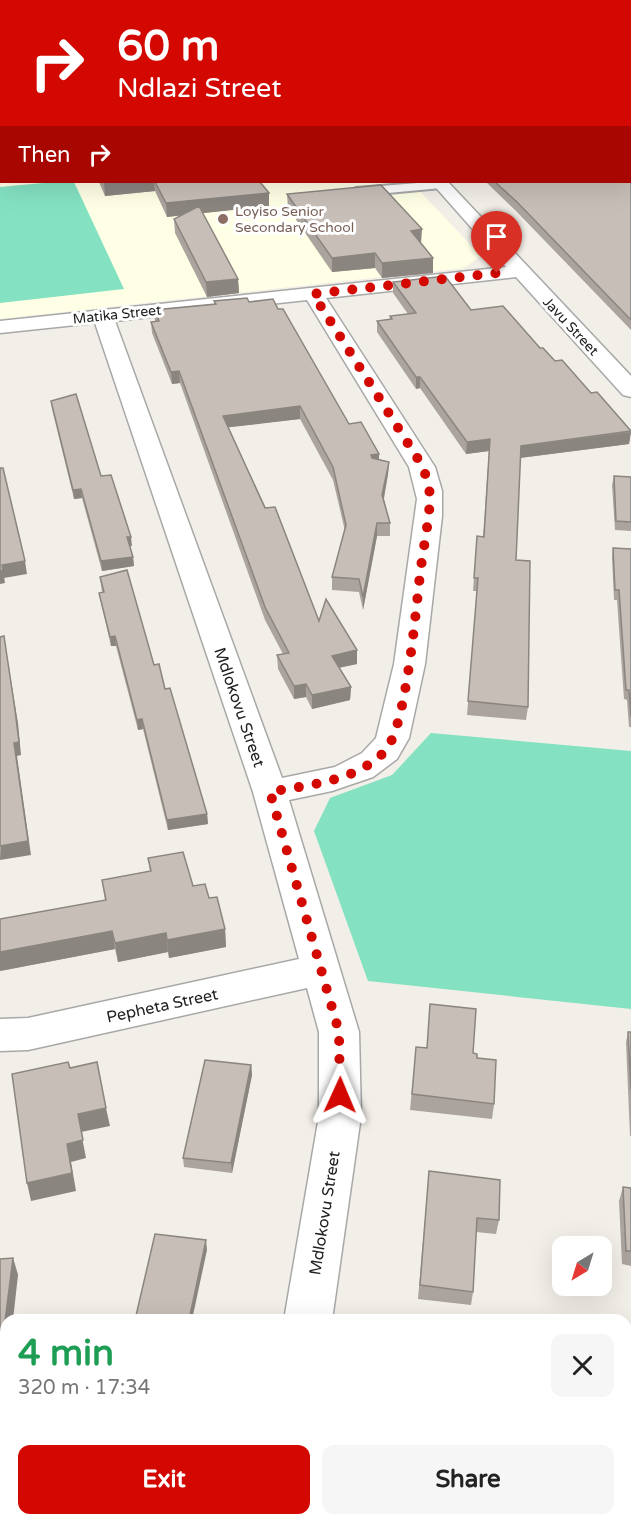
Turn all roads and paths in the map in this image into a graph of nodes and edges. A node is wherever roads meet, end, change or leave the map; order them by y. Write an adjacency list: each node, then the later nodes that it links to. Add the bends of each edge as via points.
1 (440, 183): 2 (lane); 3 (street, Javu Street)
2 (342, 193)
3 (520, 271): 4 (street, Matika Street); 7 (street, Javu Street)
4 (313, 294): 5 (street, Matika Street); 8 (street, via 423,467 430,499 409,662 391,743 377,758 351,773)
5 (103, 316): 6 (street, Matika Street); 8 (street, Mdlokovu Street)
6 (0, 327)
7 (631, 390)
8 (270, 792): 9 (street, Mdlokovu Street)
9 (322, 969): 10 (street, Pepheta Street, via 28,1034); 11 (street, Mdlokovu Street, via 339,1032 340,1105)
10 (0, 1035)
11 (309, 1314)

